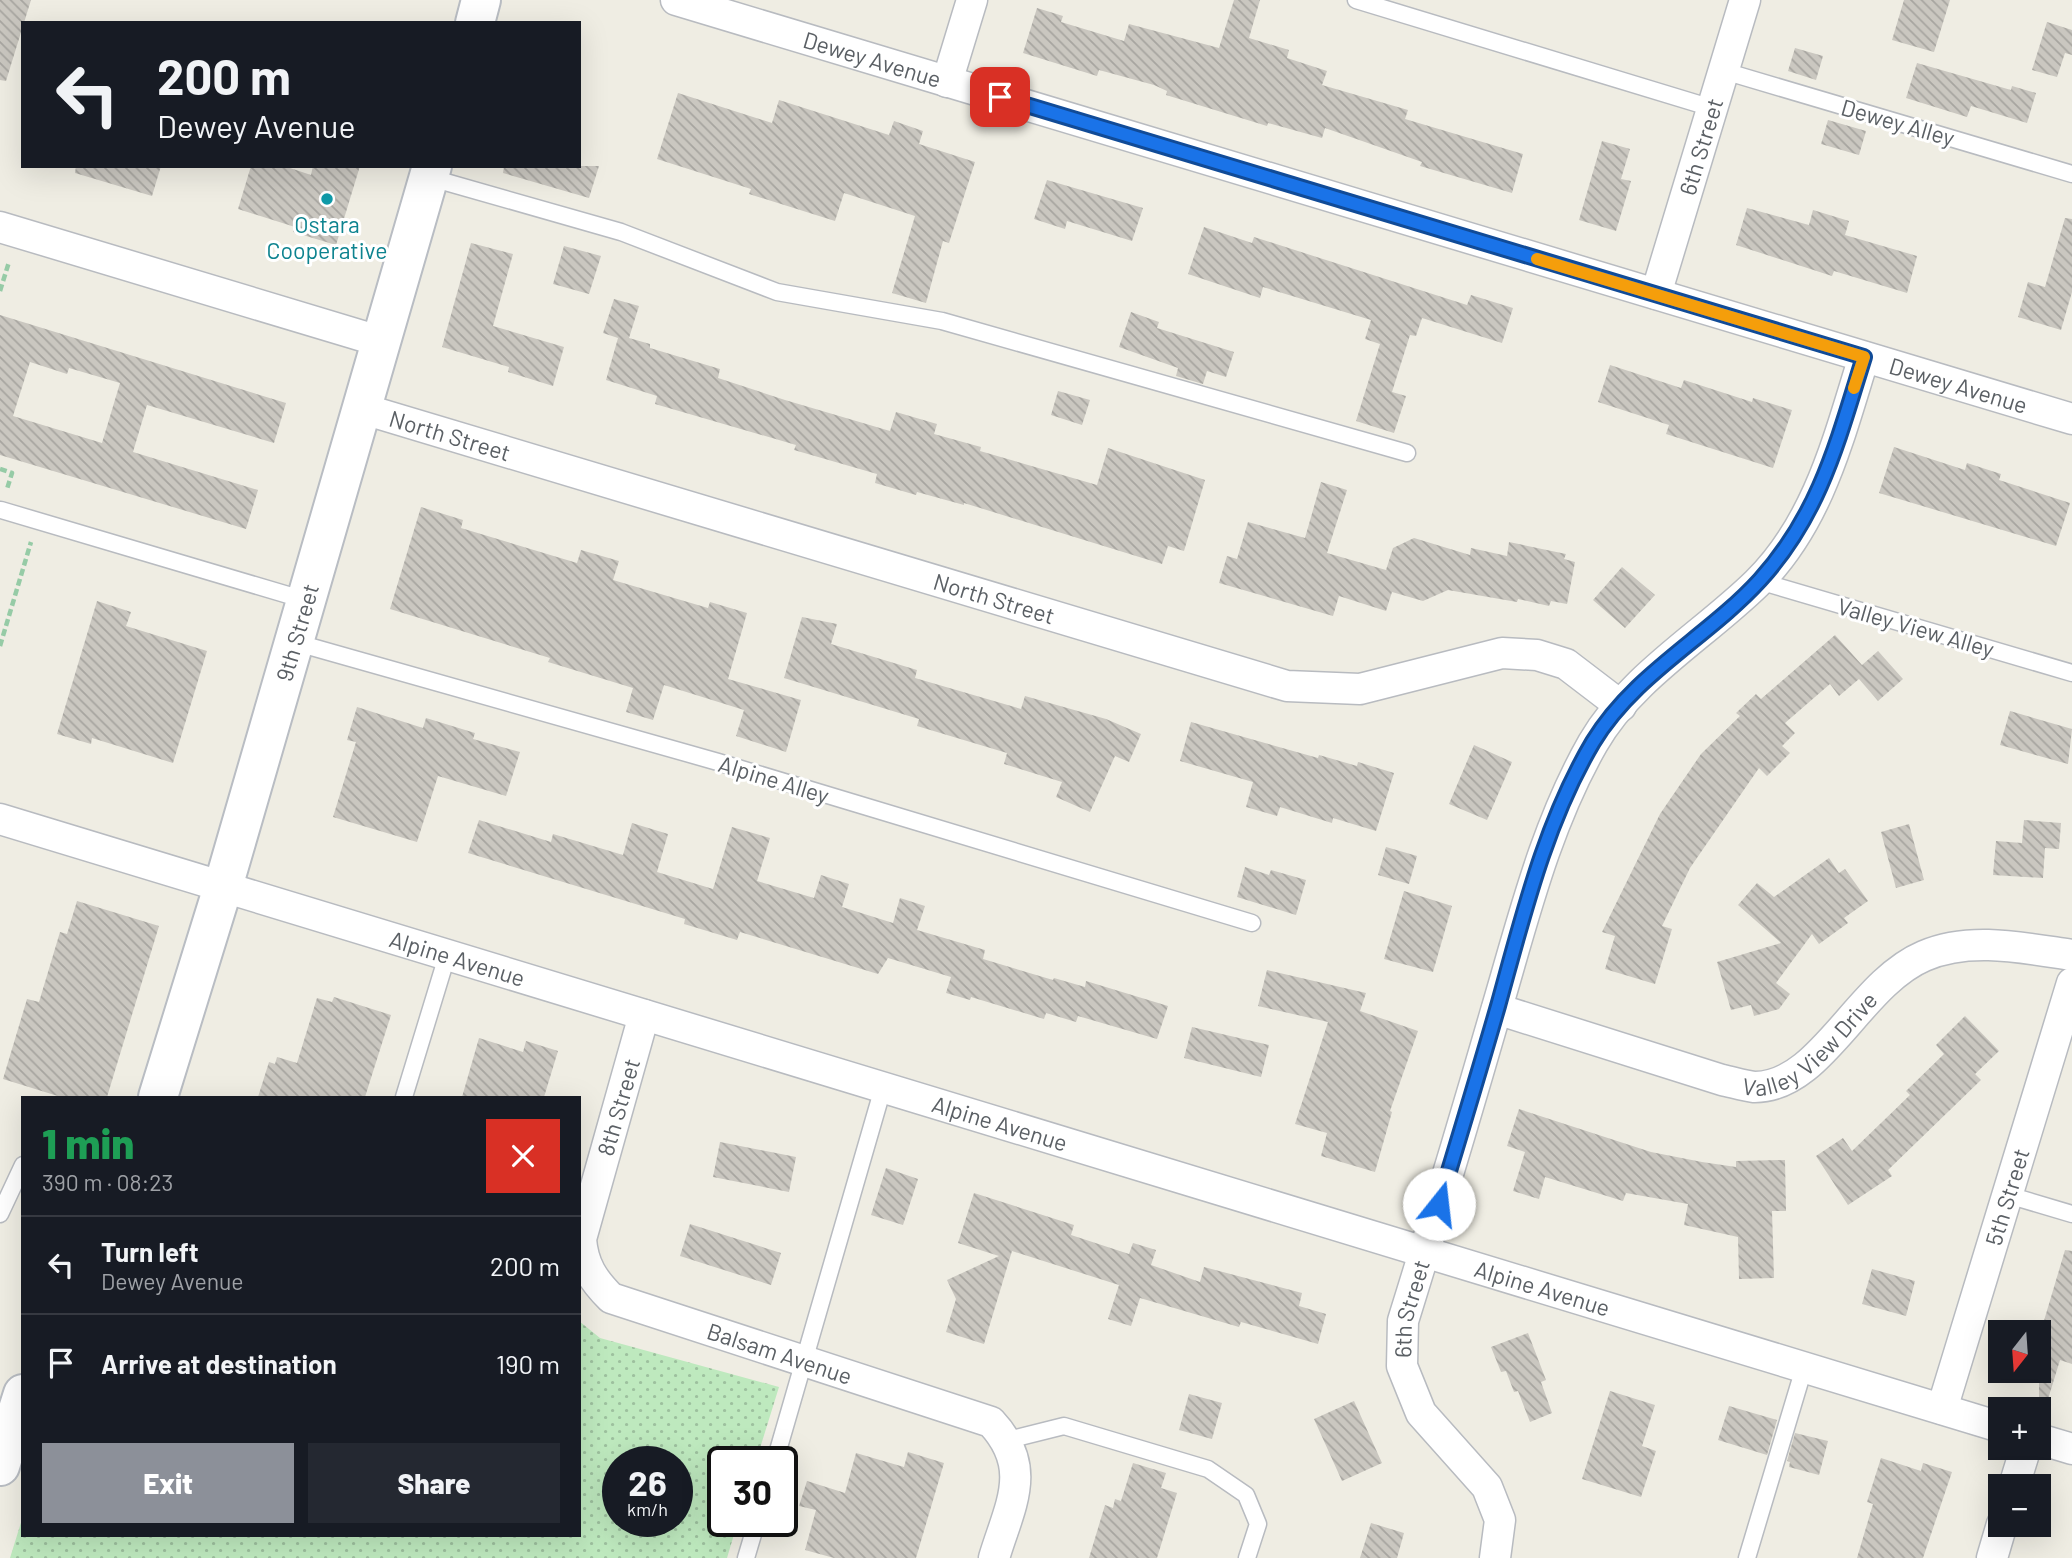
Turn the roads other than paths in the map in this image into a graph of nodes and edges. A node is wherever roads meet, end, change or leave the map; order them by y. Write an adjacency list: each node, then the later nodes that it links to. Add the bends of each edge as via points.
1 (481, 0): 6 (street)
2 (676, 0): 8 (street, Dewey Avenue)
3 (972, 0): 8 (street)
4 (1356, 0): 9 (lane)
5 (1745, 0): 7 (street, 6th Street)
6 (476, 21)
7 (1724, 71): 9 (street, 6th Street); 11 (lane, Dewey Alley)
8 (947, 82): 13 (street, Dewey Avenue)
9 (1713, 108): 13 (street, 6th Street)
10 (430, 172): 14 (street, 9th Street); 18 (lane, via 621,232 777,292 942,321)
11 (2072, 174)
12 (0, 227): 14 (street)
13 (1656, 294): 15 (street, Dewey Avenue)
14 (379, 341): 16 (street, 9th Street)
15 (1864, 357): 17 (street, Dewey Avenue); 20 (street, 6th Street, via 1826,478 1797,532)
16 (360, 408): 21 (street, 9th Street); 24 (street, North Street, via 1287,686 1360,689 1502,653 1525,654 1566,664)
17 (2072, 419)
18 (1408, 453)
19 (1, 510): 21 (lane)
20 (1759, 581): 23 (lane, Valley View Alley); 24 (street, 6th Street)
21 (305, 600): 22 (street, 9th Street)
22 (294, 642): 26 (street, 9th Street); 27 (lane, Alpine Alley, via 718,762)
23 (2072, 673)
24 (1621, 706): 31 (street, 6th Street, via 1594,741 1554,823)
25 (0, 820): 26 (street, Alpine Avenue)
26 (223, 887): 29 (street, Alpine Avenue); 34 (street, 9th Street)
27 (1252, 923)
28 (2072, 955): 31 (street, Valley View Drive, via 1971,945 1924,956 1886,979 1807,1068 1782,1082 1754,1087)
29 (447, 956): 32 (street, Alpine Avenue); 35 (lane)
30 (2072, 983): 37 (street, 5th Street)
31 (1497, 1009): 41 (street, 6th Street)
32 (644, 1015): 33 (street, Alpine Avenue); 40 (street, 8th Street)
33 (883, 1088): 41 (street, Alpine Avenue); 42 (lane)
34 (158, 1096)
35 (404, 1096)
36 (21, 1169): 38 (lane)
37 (2007, 1195): 39 (lane); 45 (street, 5th Street)
38 (0, 1214)
39 (2072, 1214)
40 (581, 1239): 42 (street, Balsam Avenue, via 582,1256 593,1280 611,1298)
41 (1425, 1252): 43 (street, Alpine Avenue); 57 (street, 6th Street, via 1404,1321 1402,1366 1421,1413 1487,1486 1500,1520)
42 (805, 1360): 47 (street, Balsam Avenue, via 991,1422); 49 (lane)
43 (1804, 1368): 45 (street, Alpine Avenue); 58 (lane)
44 (21, 1400): 51 (street)
45 (1942, 1409): 46 (street, Alpine Avenue)
46 (1988, 1423)
47 (1008, 1440): 55 (street, via 1016,1464 1014,1489); 56 (lane, via 1064,1426 1208,1469 1246,1495 1258,1524)
48 (2051, 1443): 50 (street)
49 (779, 1446)
50 (2072, 1449)
51 (0, 1466)
52 (752, 1537): 54 (lane)
53 (1998, 1537): 59 (street)
54 (746, 1558)
55 (994, 1558)
56 (1247, 1558)
57 (1495, 1558)
58 (1747, 1558)
59 (1992, 1558)

